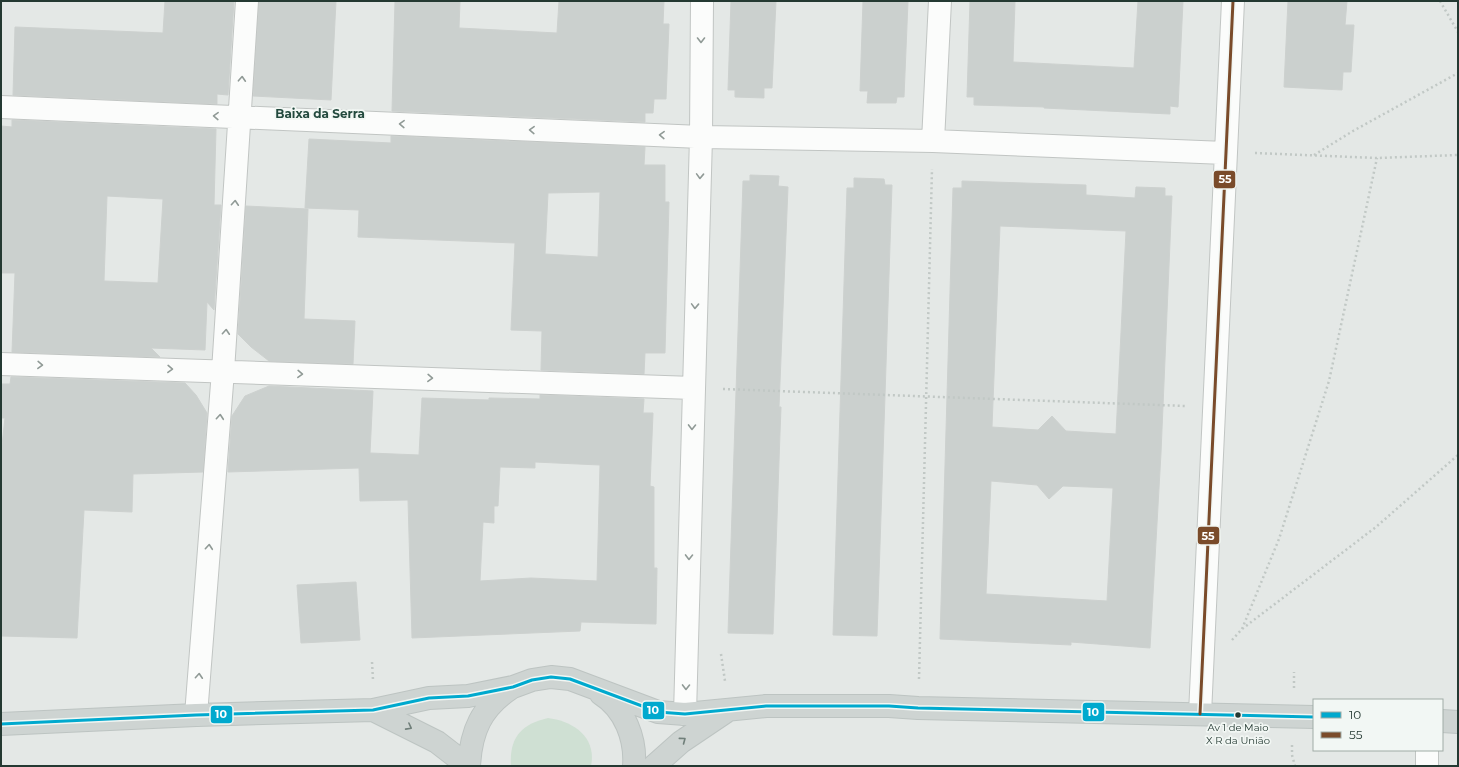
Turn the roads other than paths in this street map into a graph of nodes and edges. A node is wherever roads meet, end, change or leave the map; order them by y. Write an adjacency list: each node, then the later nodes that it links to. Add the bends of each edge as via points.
1 (247, 1): 6 (street, one-way to 1)
2 (702, 1): 7 (street, one-way to 7)
3 (940, 1): 8 (street)
4 (1233, 1): 9 (street)
5 (1, 107): 6 (street, one-way to 5)
6 (240, 118): 7 (street, one-way to 6); 11 (street, one-way to 6)
7 (701, 137): 8 (street); 12 (street, one-way to 12)
8 (933, 141): 9 (street)
9 (1225, 153): 18 (street)
10 (1, 364): 11 (street, one-way to 11)
11 (224, 371): 12 (street, one-way to 12); 19 (street, one-way to 11)
12 (693, 388): 17 (street, one-way to 17)
13 (589, 686): 14 (main road, via 570,679 551,677); 17 (main road, via 658,712); 26 (main road, via 607,698 621,714 631,734 635,754)
14 (513, 687): 16 (main road, via 468,696 428,698); 25 (main road, via 497,697 475,729)
15 (730, 709): 17 (main road); 18 (main road, via 766,706 889,706); 27 (main road, one-way to 15, via 681,742)
16 (373, 710): 19 (main road); 25 (main road, one-way to 25, via 437,742)
17 (685, 714)
18 (1200, 714): 20 (main road)
19 (196, 715): 23 (main road)
20 (1313, 717)
21 (1443, 721): 22 (main road)
22 (1458, 722)
23 (1, 724)
24 (1427, 751): 28 (street)
25 (468, 766)
26 (634, 766)
27 (654, 766)
28 (1427, 766)

